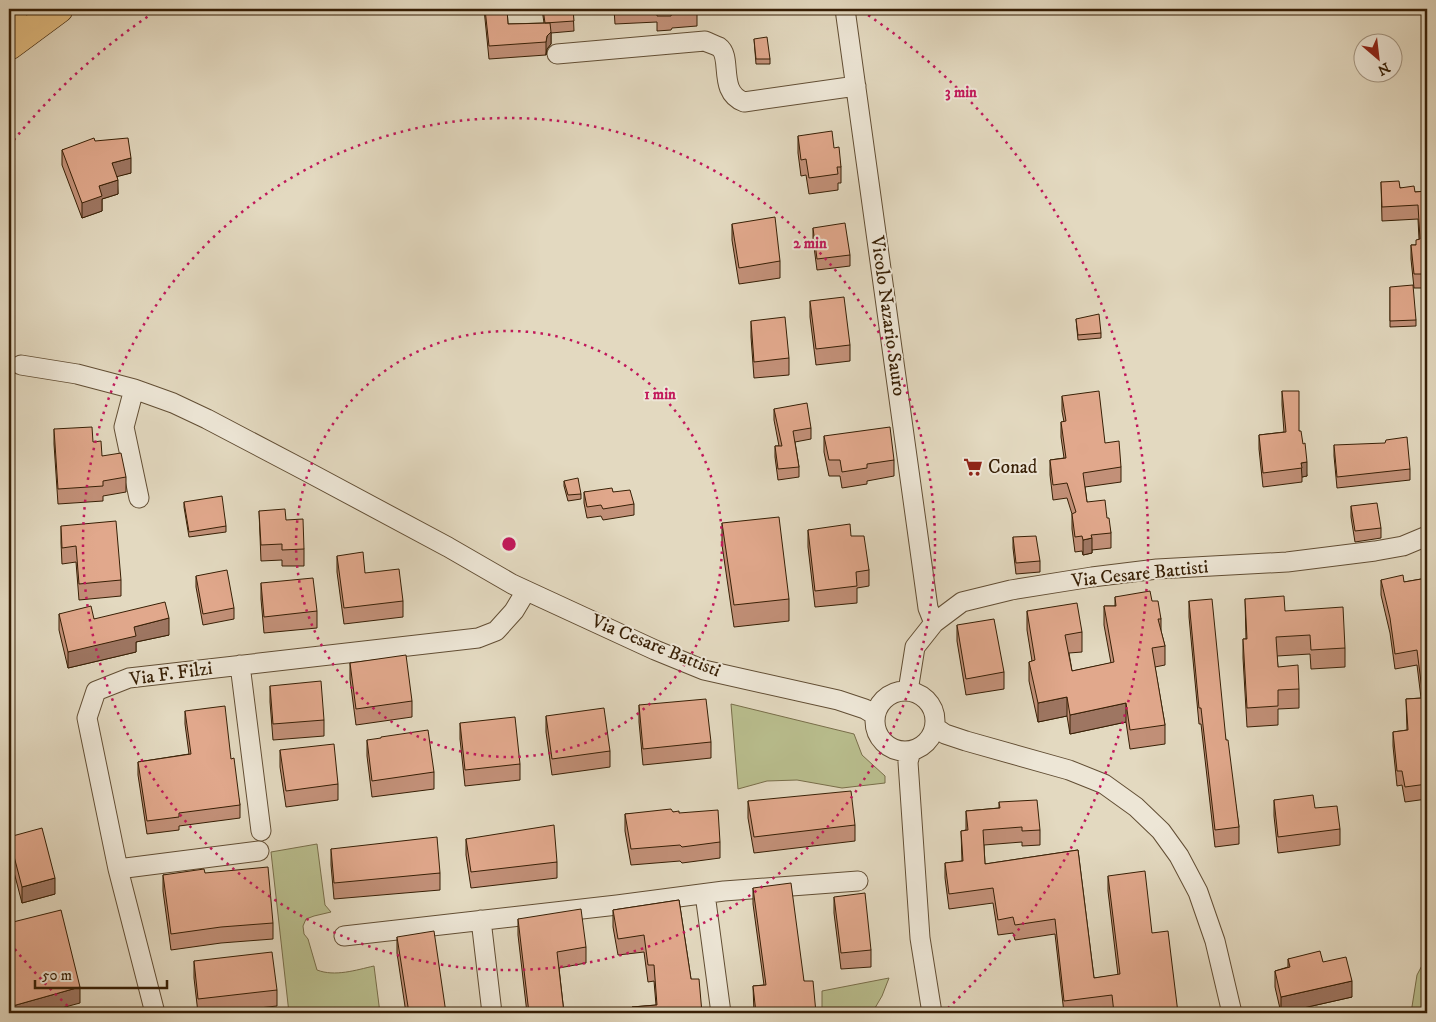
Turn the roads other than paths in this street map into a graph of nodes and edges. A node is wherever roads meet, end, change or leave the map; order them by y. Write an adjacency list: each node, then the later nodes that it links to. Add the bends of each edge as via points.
1 (14, 9): 4 (highway)
2 (59, 9): 5 (highway)
3 (845, 9): 7 (street, Vicolo Nazario Sauro)
4 (9, 12)
5 (9, 46)
6 (557, 54): 7 (street, via 705,41 720,48 724,54 732,94 744,102)
7 (856, 86): 13 (street, Vicolo Nazario Sauro, via 928,608)
8 (20, 365): 9 (street, Via Cesare Battisti, via 77,374)
9 (134, 389): 10 (street, via 124,427); 12 (street, Via Cesare Battisti, via 207,419)
10 (139, 498)
11 (1427, 536): 13 (street, Via Cesare Battisti, via 1403,546 1375,551 1287,562 1157,569 1011,590 962,602)
12 (526, 591): 14 (street, Via F. Filzi, via 496,631 478,638); 16 (street, Via Cesare Battisti, via 704,670 838,700)
13 (934, 623): 15 (street, Via Cesare Battisti, via 915,647)
14 (240, 665): 19 (street); 21 (street, Via F. Filzi, via 129,678 96,691 87,718)
15 (908, 691): 16 (street, via 884,700); 17 (street, via 926,699 935,717)
16 (876, 715): 18 (street, via 875,725 884,743 901,751)
17 (935, 727): 18 (street, via 926,743); 30 (street, via 945,734 1069,770 1104,784 1136,807 1161,831 1198,892 1215,941)
18 (911, 751): 29 (street, via 908,762 917,907)
19 (261, 832)
20 (259, 851): 21 (street)
21 (118, 869): 26 (street, Via F. Filzi)
22 (858, 881): 23 (street)
23 (705, 894): 24 (street); 28 (street)
24 (481, 920): 25 (street); 27 (street)
25 (344, 936)
26 (155, 1013)
27 (492, 1013)
28 (721, 1013)
29 (932, 1013)
30 (1232, 1013)

